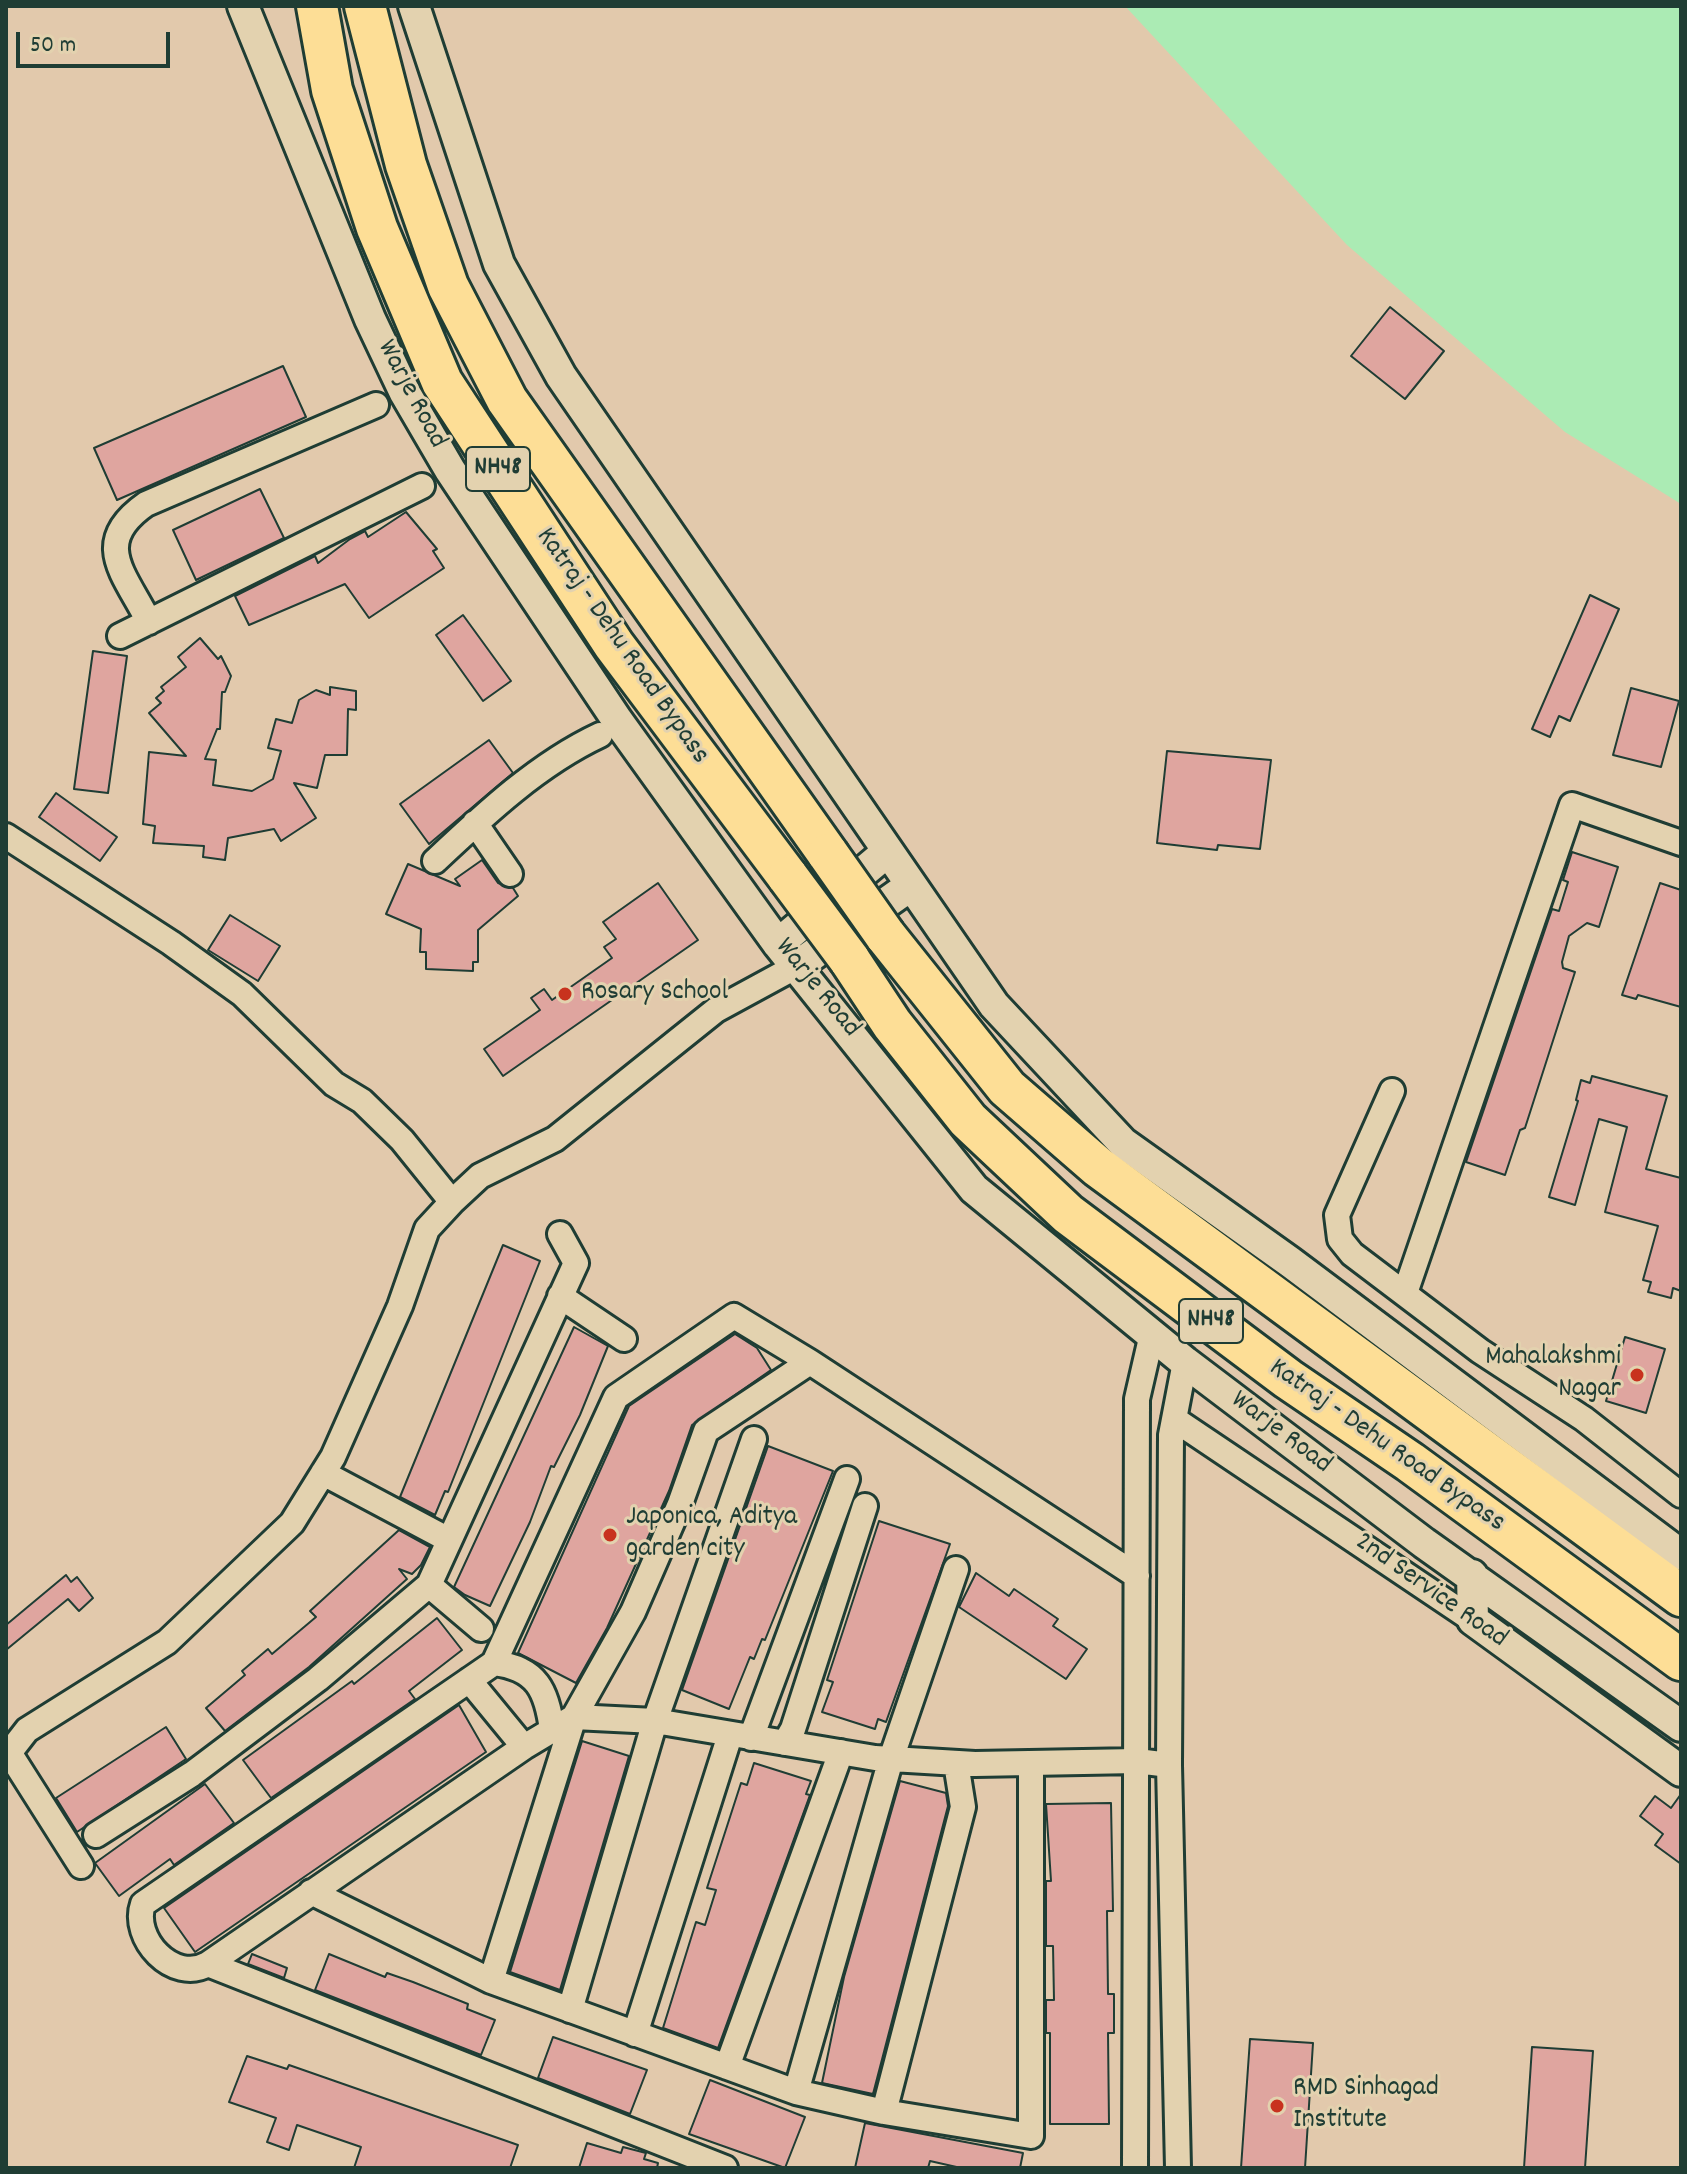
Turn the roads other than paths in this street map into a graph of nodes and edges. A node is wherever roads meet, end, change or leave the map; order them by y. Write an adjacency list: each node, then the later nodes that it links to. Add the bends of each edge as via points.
1 (243, 6): 17 (street, Warje Road, via 405,393 450,470 617,720)
2 (317, 6): 41 (highway, Katraj - Dehu Road Bypass / NH48, bridge, via 332,90 372,214 442,382 614,645 968,1120 1068,1214)
3 (365, 6): 37 (highway, Katraj - Dehu Road Bypass / NH48, bridge, via 406,165 448,286 507,400 885,935 1007,1088 1098,1167)
4 (414, 6): 13 (street, via 499,264 554,363)
5 (376, 405): 7 (street, via 126,517 115,533 114,553)
6 (422, 486): 7 (street)
7 (149, 622): 8 (street)
8 (120, 636)
9 (600, 735): 10 (street, via 564,752)
10 (475, 823): 14 (street); 15 (street)
11 (6, 836): 19 (street, via 242,994 334,1084 362,1101 402,1140)
12 (1681, 843): 21 (street, via 1572,805)
13 (887, 852): 16 (street); 17 (street)
14 (435, 861)
15 (510, 874)
16 (910, 886): 17 (street); 37 (street, via 994,1005 1123,1143 1290,1262)
17 (788, 955): 19 (street, via 555,1139 480,1176); 23 (street, Warje Road, via 974,1189)
18 (1392, 1091): 21 (street, via 1337,1215 1340,1239 1352,1254)
19 (452, 1202): 29 (street, via 427,1229 400,1306)
20 (560, 1234): 22 (street, via 576,1263)
21 (1405, 1293): 31 (street, via 1480,1351 1584,1419)
22 (560, 1296): 24 (street); 33 (street)
23 (1152, 1334): 26 (street, Warje Road); 35 (street, via 1137,1399)
24 (624, 1339)
25 (810, 1362): 35 (street); 42 (street, via 734,1316 616,1397); 44 (street, via 706,1431 633,1612)
26 (1185, 1362): 27 (street); 36 (street, Warje Road)
27 (1174, 1419): 39 (street, 2nd Service Road); 57 (street)
28 (754, 1439): 45 (street)
29 (323, 1473): 33 (street); 52 (street, via 292,1523 167,1642 27,1730)
30 (847, 1479): 48 (street)
31 (1681, 1495)
32 (865, 1506): 49 (street)
33 (449, 1540): 38 (street)
34 (956, 1569): 53 (street)
35 (1127, 1570): 54 (street)
36 (1472, 1575): 39 (street); 46 (street, Warje Road)
37 (1673, 1577)
38 (429, 1585): 40 (street); 59 (street, via 217,1755)
39 (1473, 1620): 58 (street, 2nd Service Road)
40 (481, 1629)
41 (1681, 1660)
42 (494, 1663): 43 (street); 47 (street, via 516,1665 539,1683)
43 (469, 1680): 50 (street); 62 (street, via 143,1904 141,1925 162,1961 189,1971)
44 (574, 1717): 45 (street); 47 (street); 63 (street)
45 (655, 1721): 48 (street); 64 (street)
46 (1681, 1726)
47 (552, 1730): 50 (street)
48 (741, 1736): 49 (street); 65 (street)
49 (785, 1743): 51 (street)
50 (524, 1747): 61 (street)
51 (841, 1752): 53 (street); 66 (street)
52 (8, 1756): 60 (street)
53 (891, 1759): 55 (street); 67 (street)
54 (1137, 1761): 56 (street); 57 (street); 70 (street)
55 (956, 1763): 56 (street); 68 (street, via 963,1807)
56 (1031, 1763): 68 (street, via 1031,2136)
57 (1169, 1765): 71 (street)
58 (1681, 1771)
59 (96, 1835)
60 (81, 1866)
61 (311, 1892): 62 (street); 63 (street)
62 (208, 1964): 69 (street)
63 (491, 1981): 64 (street)
64 (570, 2010): 65 (street)
65 (635, 2034): 66 (street)
66 (727, 2067): 67 (street)
67 (796, 2092): 68 (street)
68 (884, 2112)
69 (725, 2168)
70 (1135, 2168)
71 (1178, 2168)

